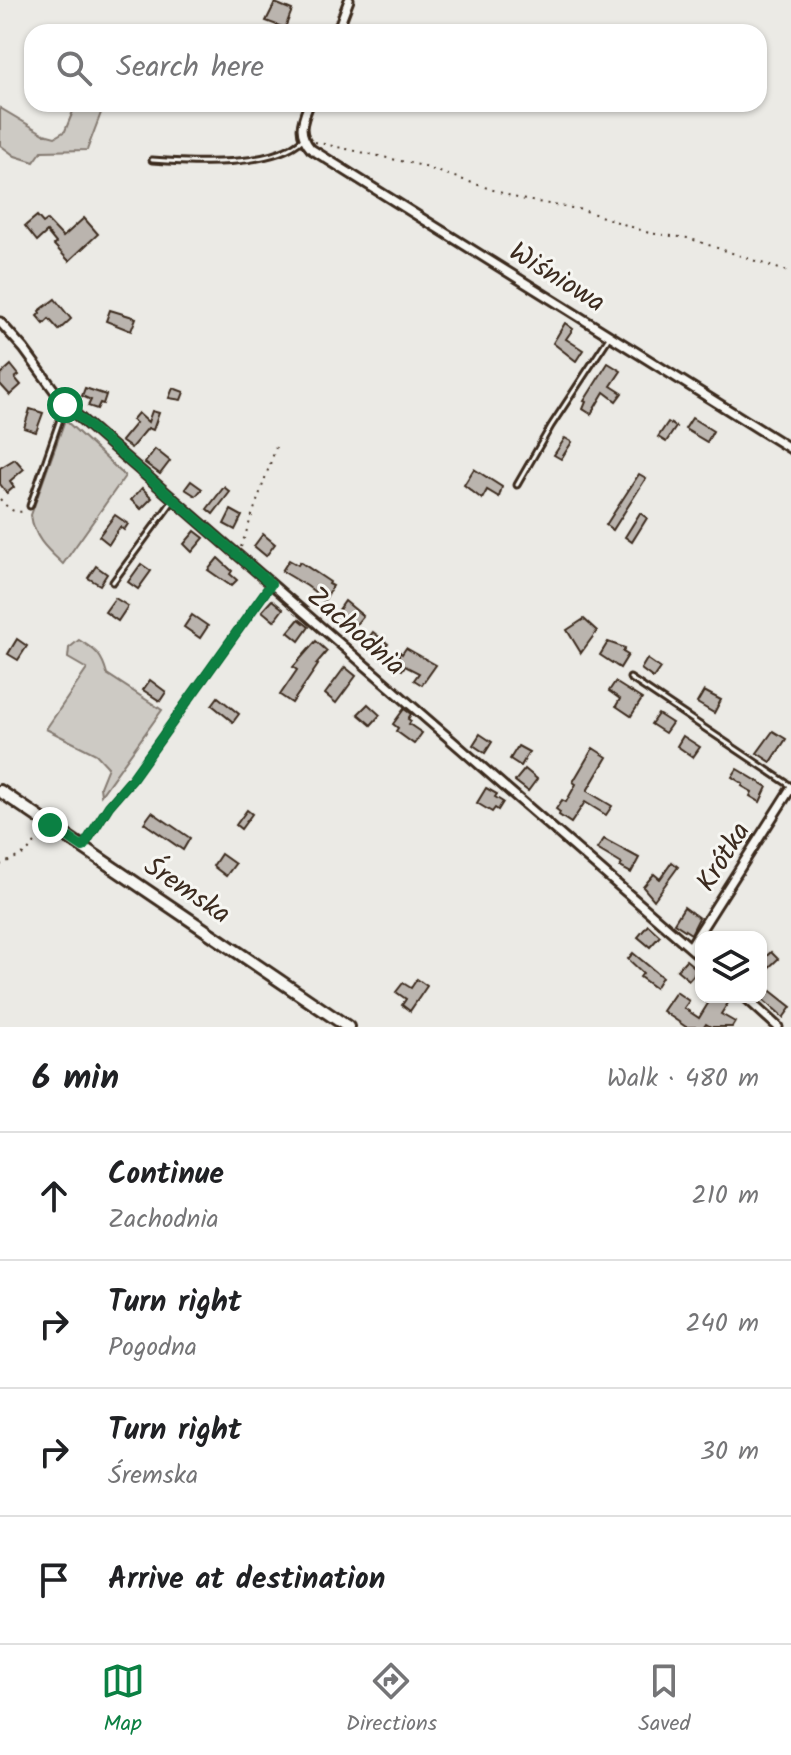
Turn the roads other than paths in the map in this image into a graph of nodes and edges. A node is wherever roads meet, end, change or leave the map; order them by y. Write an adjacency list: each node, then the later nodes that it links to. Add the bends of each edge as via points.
1 (349, 0): 2 (street)
2 (340, 24)
3 (305, 112): 4 (street, via 300,124)
4 (303, 139): 5 (lane, via 274,153 222,163); 7 (street, Wiśniowa, via 311,149)
5 (152, 160)
6 (0, 322): 8 (street, Zachodnia)
7 (611, 335): 9 (street, Wiśniowa); 10 (lane)
8 (65, 405): 11 (street, Zachodnia); 12 (lane)
9 (791, 449)
10 (517, 485)
11 (174, 499): 13 (lane); 14 (street, Zachodnia)
12 (30, 506)
13 (113, 582)
14 (271, 584): 18 (lane); 19 (street, Zachodnia)
15 (630, 678): 16 (lane)
16 (791, 787): 19 (street, Krótka)
17 (0, 791): 18 (main road, Śremska)
18 (83, 847): 22 (main road, Śremska)
19 (690, 947): 20 (street, Zachodnia)
20 (695, 952)
21 (752, 1003): 23 (street)
22 (348, 1027)
23 (778, 1027)

